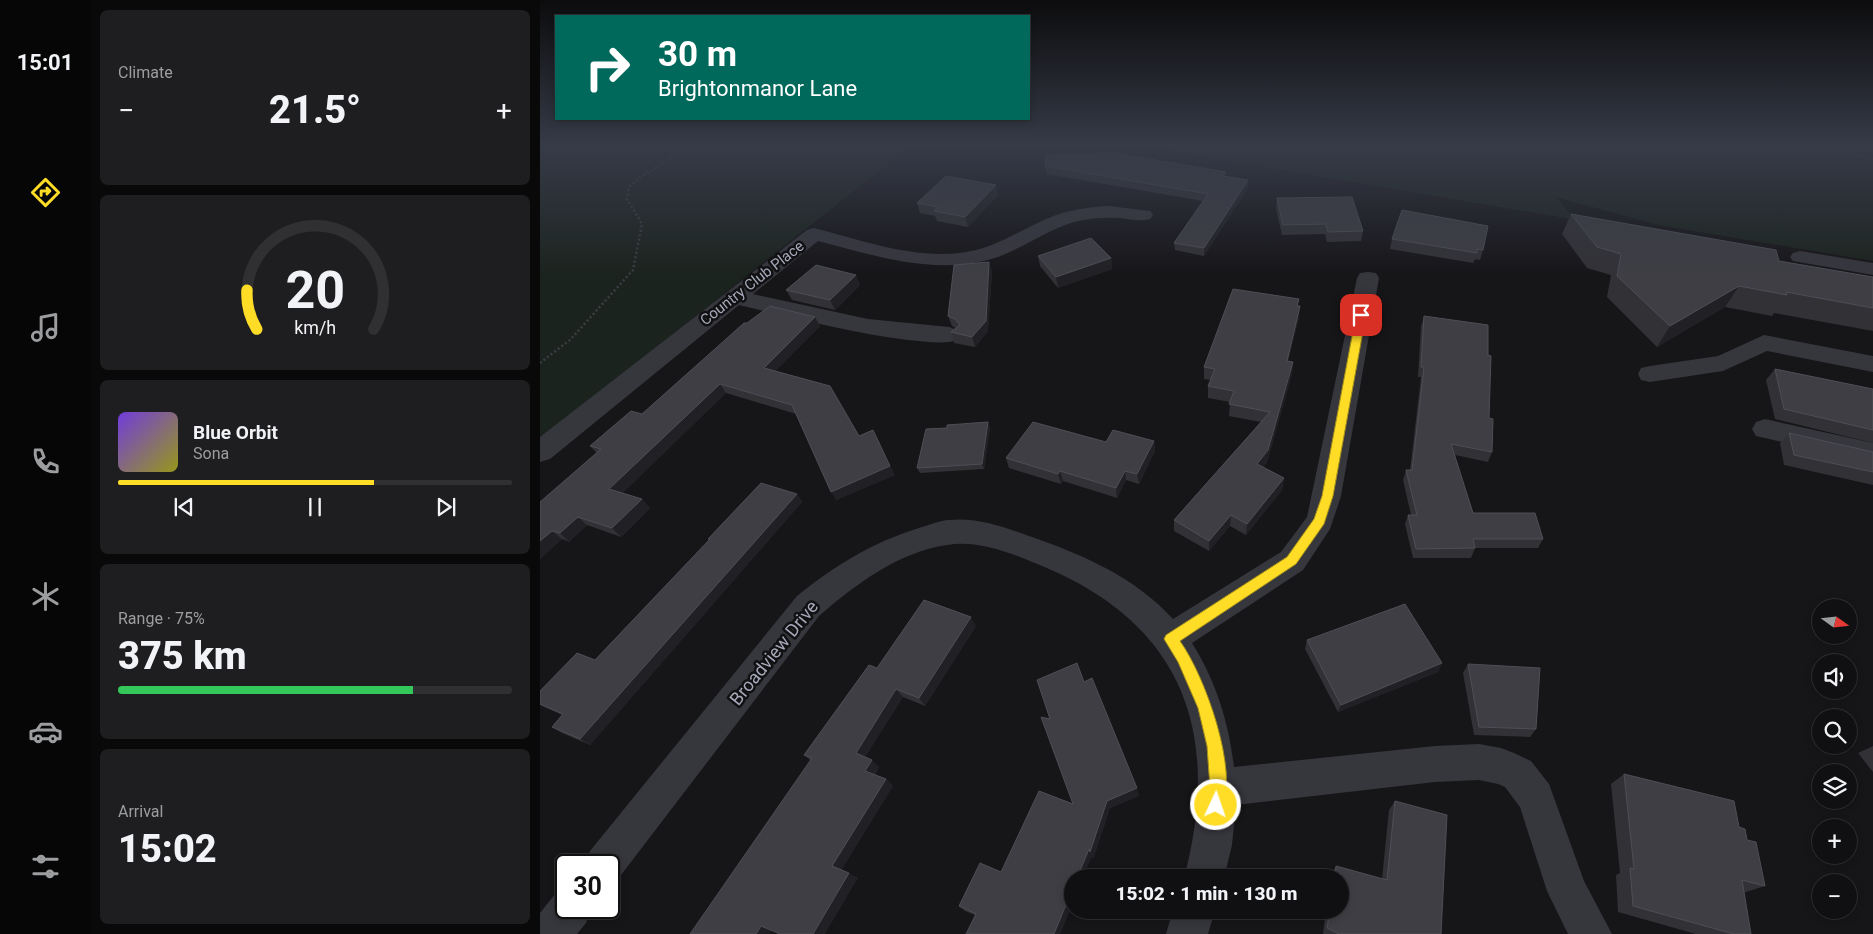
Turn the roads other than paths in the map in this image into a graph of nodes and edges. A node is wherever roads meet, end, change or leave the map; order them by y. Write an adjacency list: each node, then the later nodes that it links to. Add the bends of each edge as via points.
1 (1144, 215): 5 (street, Country Club Place, via 1108,211 1072,216 991,253 944,260 911,258 814,234)
2 (1800, 257): 3 (street)
3 (1873, 269)
4 (1368, 278): 12 (street, via 1320,520 1292,561)
5 (735, 297): 6 (street, via 874,328); 10 (street, Country Club Place)
6 (949, 336)
7 (1873, 364): 8 (street, via 1764,343 1723,363)
8 (1650, 374)
9 (1765, 429): 11 (street)
10 (540, 452)
11 (1873, 453)
12 (1170, 639): 13 (street, Broadview Drive, via 1183,657 1206,707); 14 (street, Broadview Drive, via 1151,617 1113,587 1058,559 966,532 948,532 904,544 875,557 808,606)
13 (1218, 788): 15 (street, Broadview Drive); 20 (street, via 1435,764 1479,762 1500,766 1518,774 1536,797 1567,891)
14 (613, 854)
15 (1207, 869)
16 (562, 919): 18 (street)
17 (1191, 919): 19 (street)
18 (550, 934)
19 (1186, 934)
20 (1590, 934)

